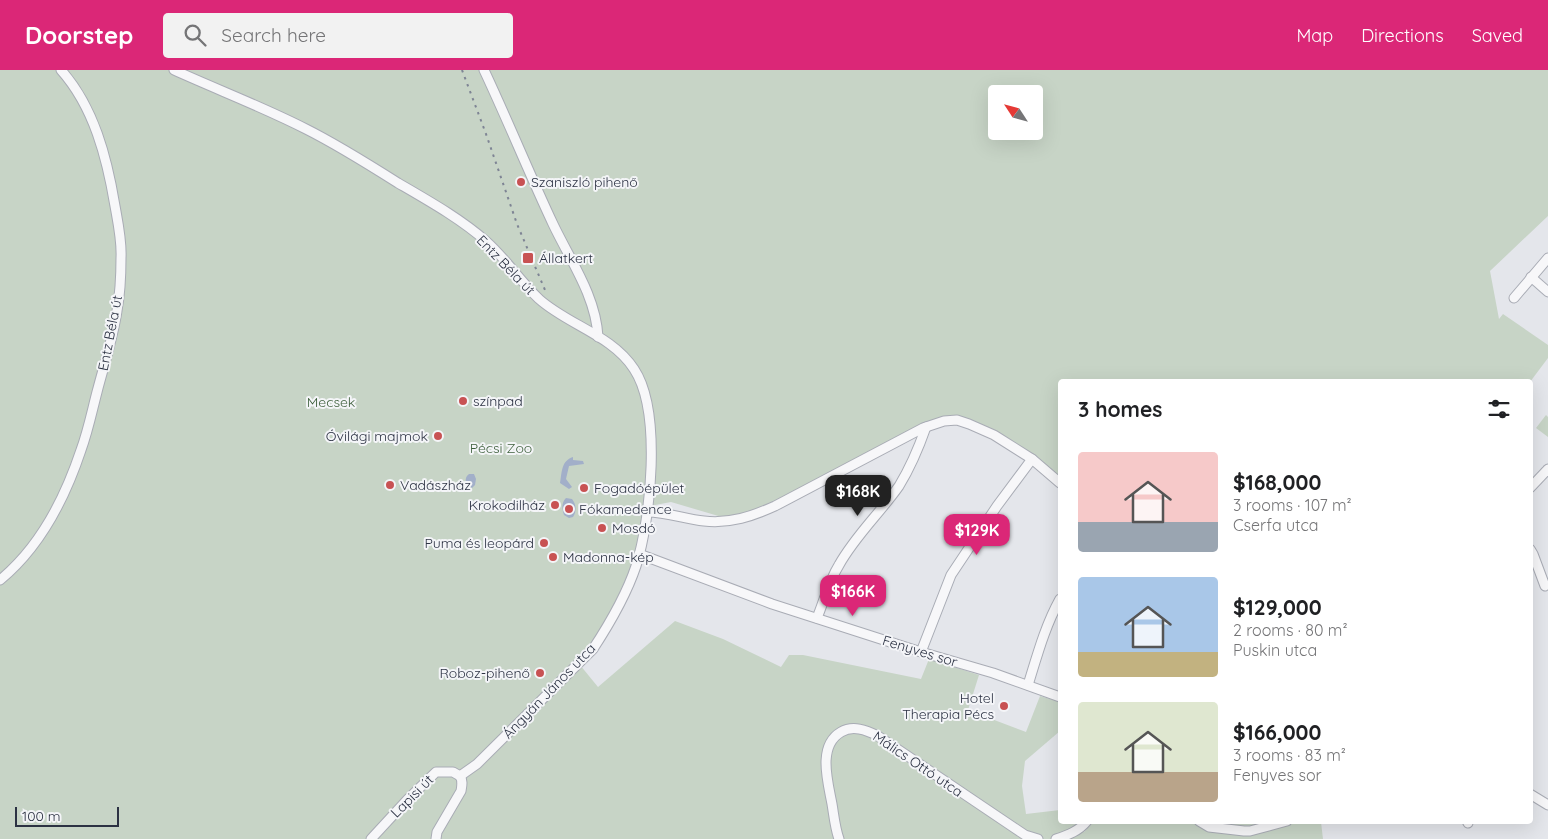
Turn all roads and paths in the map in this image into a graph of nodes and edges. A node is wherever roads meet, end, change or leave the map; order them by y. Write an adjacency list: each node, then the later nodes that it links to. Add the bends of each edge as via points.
1 (61, 70): 17 (street, Entz Béla út, via 89,115 110,177 121,256 117,311 81,450 65,489 39,536)
2 (174, 70): 8 (street, Entz Béla út, via 327,140 448,213 488,242 539,299 570,322)
3 (484, 70): 8 (street, via 584,285 597,322)
4 (1548, 258): 5 (street)
5 (1531, 278): 6 (street); 7 (street)
6 (1548, 292)
7 (1514, 298)
8 (598, 337): 14 (street, Ángyán János utca, via 616,349 635,370 644,394 652,446)
9 (926, 427): 10 (street, via 957,420 994,435); 14 (street, via 754,516 706,522); 20 (street, via 900,484 838,566)
10 (1032, 460): 12 (street); 21 (street, via 950,575)
11 (1548, 469): 13 (street)
12 (1058, 482)
13 (1533, 485)
14 (647, 512): 16 (street, Ángyán János utca)
15 (1533, 553): 18 (street)
16 (639, 554): 20 (street, Fenyves sor); 24 (street, Ángyán János utca, via 627,590 593,649 495,747)
17 (0, 580)
18 (1545, 586)
19 (1058, 602): 22 (street)
20 (817, 618): 21 (street, Fenyves sor)
21 (921, 652): 22 (street, Fenyves sor)
22 (1028, 685): 23 (street, Fenyves sor)
23 (1058, 696)
24 (460, 776): 31 (street, Lapisi út, via 453,772 436,772); 32 (street, via 461,791)
25 (1533, 796): 26 (street)
26 (1548, 805)
27 (1084, 824): 35 (street)
28 (1204, 824): 30 (street)
29 (1279, 824): 30 (street)
30 (1248, 835)
31 (372, 839)
32 (436, 839)
33 (839, 839): 34 (street, Málics Ottó utca, via 826,761 827,749 839,732 857,728 878,736 1001,820)
34 (1038, 839)
35 (1056, 839)

